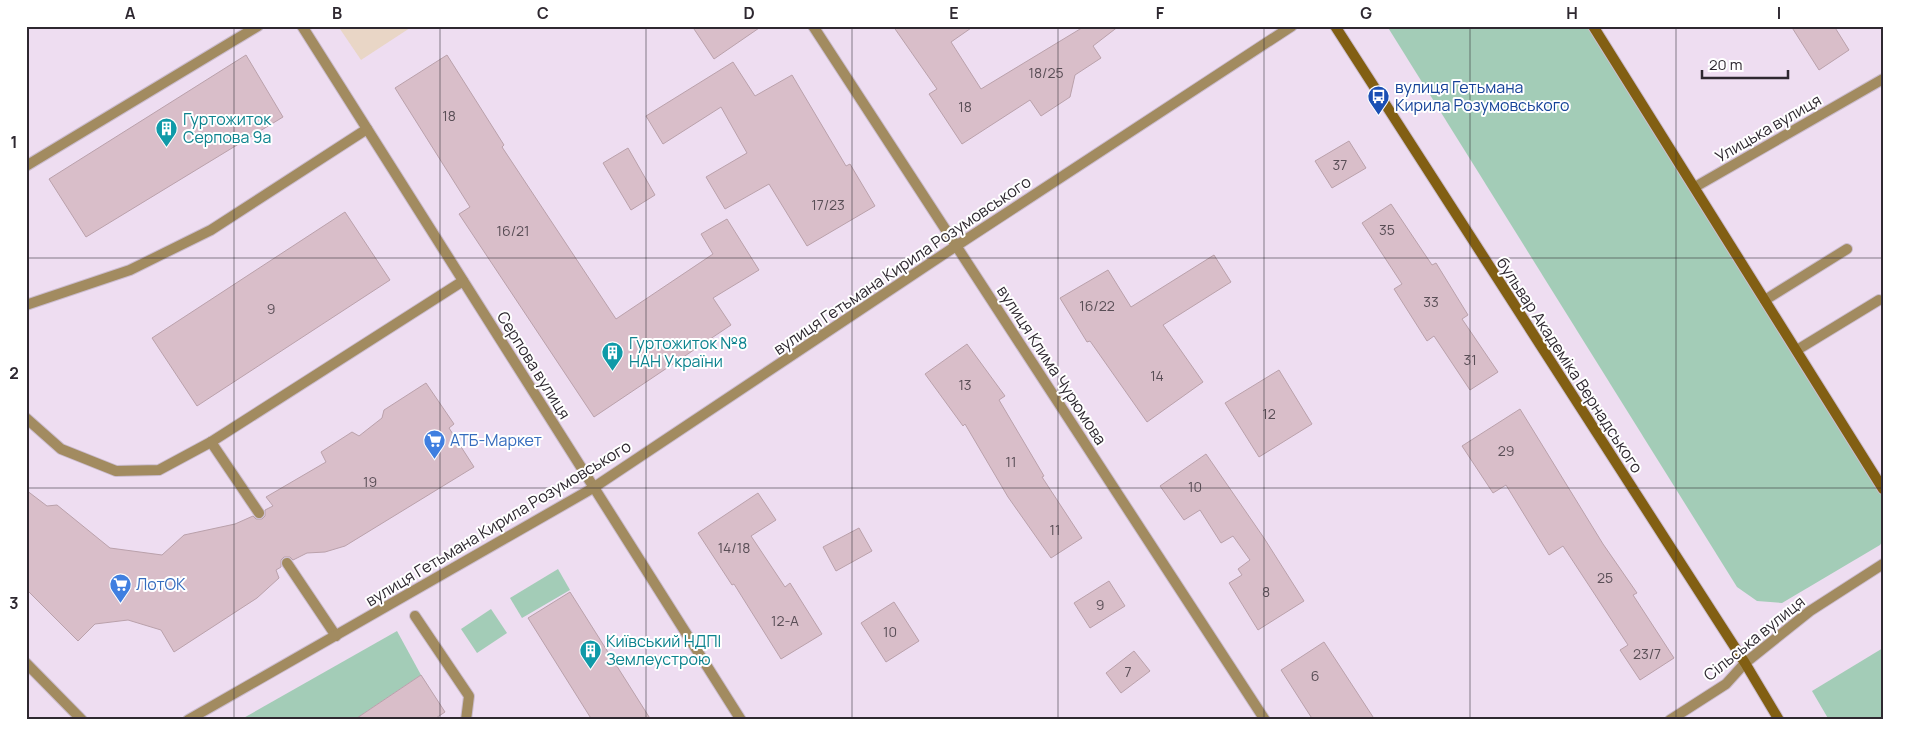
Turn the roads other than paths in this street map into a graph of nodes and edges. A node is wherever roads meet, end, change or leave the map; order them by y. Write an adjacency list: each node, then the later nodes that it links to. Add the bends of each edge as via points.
1 (258, 26): 9 (street)
2 (302, 26): 8 (street, Серпова вулиця)
3 (813, 26): 11 (street, вулиця Клима Чурюмова)
4 (1292, 26): 11 (street, вулиця Гетьмана Кирила Розумовського)
5 (1335, 26): 28 (main road, бульвар Академіка Вернадського)
6 (1593, 26): 10 (main road)
7 (1883, 79): 10 (street, Улицька вулиця)
8 (367, 129): 13 (street, Серпова вулиця); 16 (street, via 211,230 130,270)
9 (26, 166)
10 (1695, 187): 14 (main road)
11 (956, 246): 20 (street, вулиця Гетьмана Кирила Розумовського); 33 (street, вулиця Клима Чурюмова)
12 (1847, 249): 14 (street)
13 (463, 281): 19 (street); 20 (street, Серпова вулиця)
14 (1765, 300): 17 (main road)
15 (1879, 300): 17 (street)
16 (26, 305)
17 (1797, 350): 21 (main road)
18 (26, 418): 19 (street, via 61,449 116,471 159,470)
19 (211, 442): 22 (street)
20 (593, 488): 26 (street, вулиця Гетьмана Кирила Розумовського); 32 (street, Серпова вулиця)
21 (1883, 489)
22 (259, 512)
23 (287, 564): 26 (street)
24 (1883, 564): 28 (street, Сільська вулиця, via 1810,611)
25 (415, 616): 31 (street, via 469,696)
26 (336, 636): 30 (street, вулиця Гетьмана Кирила Розумовського)
27 (26, 663): 29 (street)
28 (1745, 663): 34 (street, Сільська вулиця, via 1726,684); 35 (main road, бульвар Академіка Вернадського)
29 (82, 720)
30 (188, 720)
31 (466, 720)
32 (741, 720)
33 (1265, 720)
34 (1670, 720)
35 (1779, 720)

